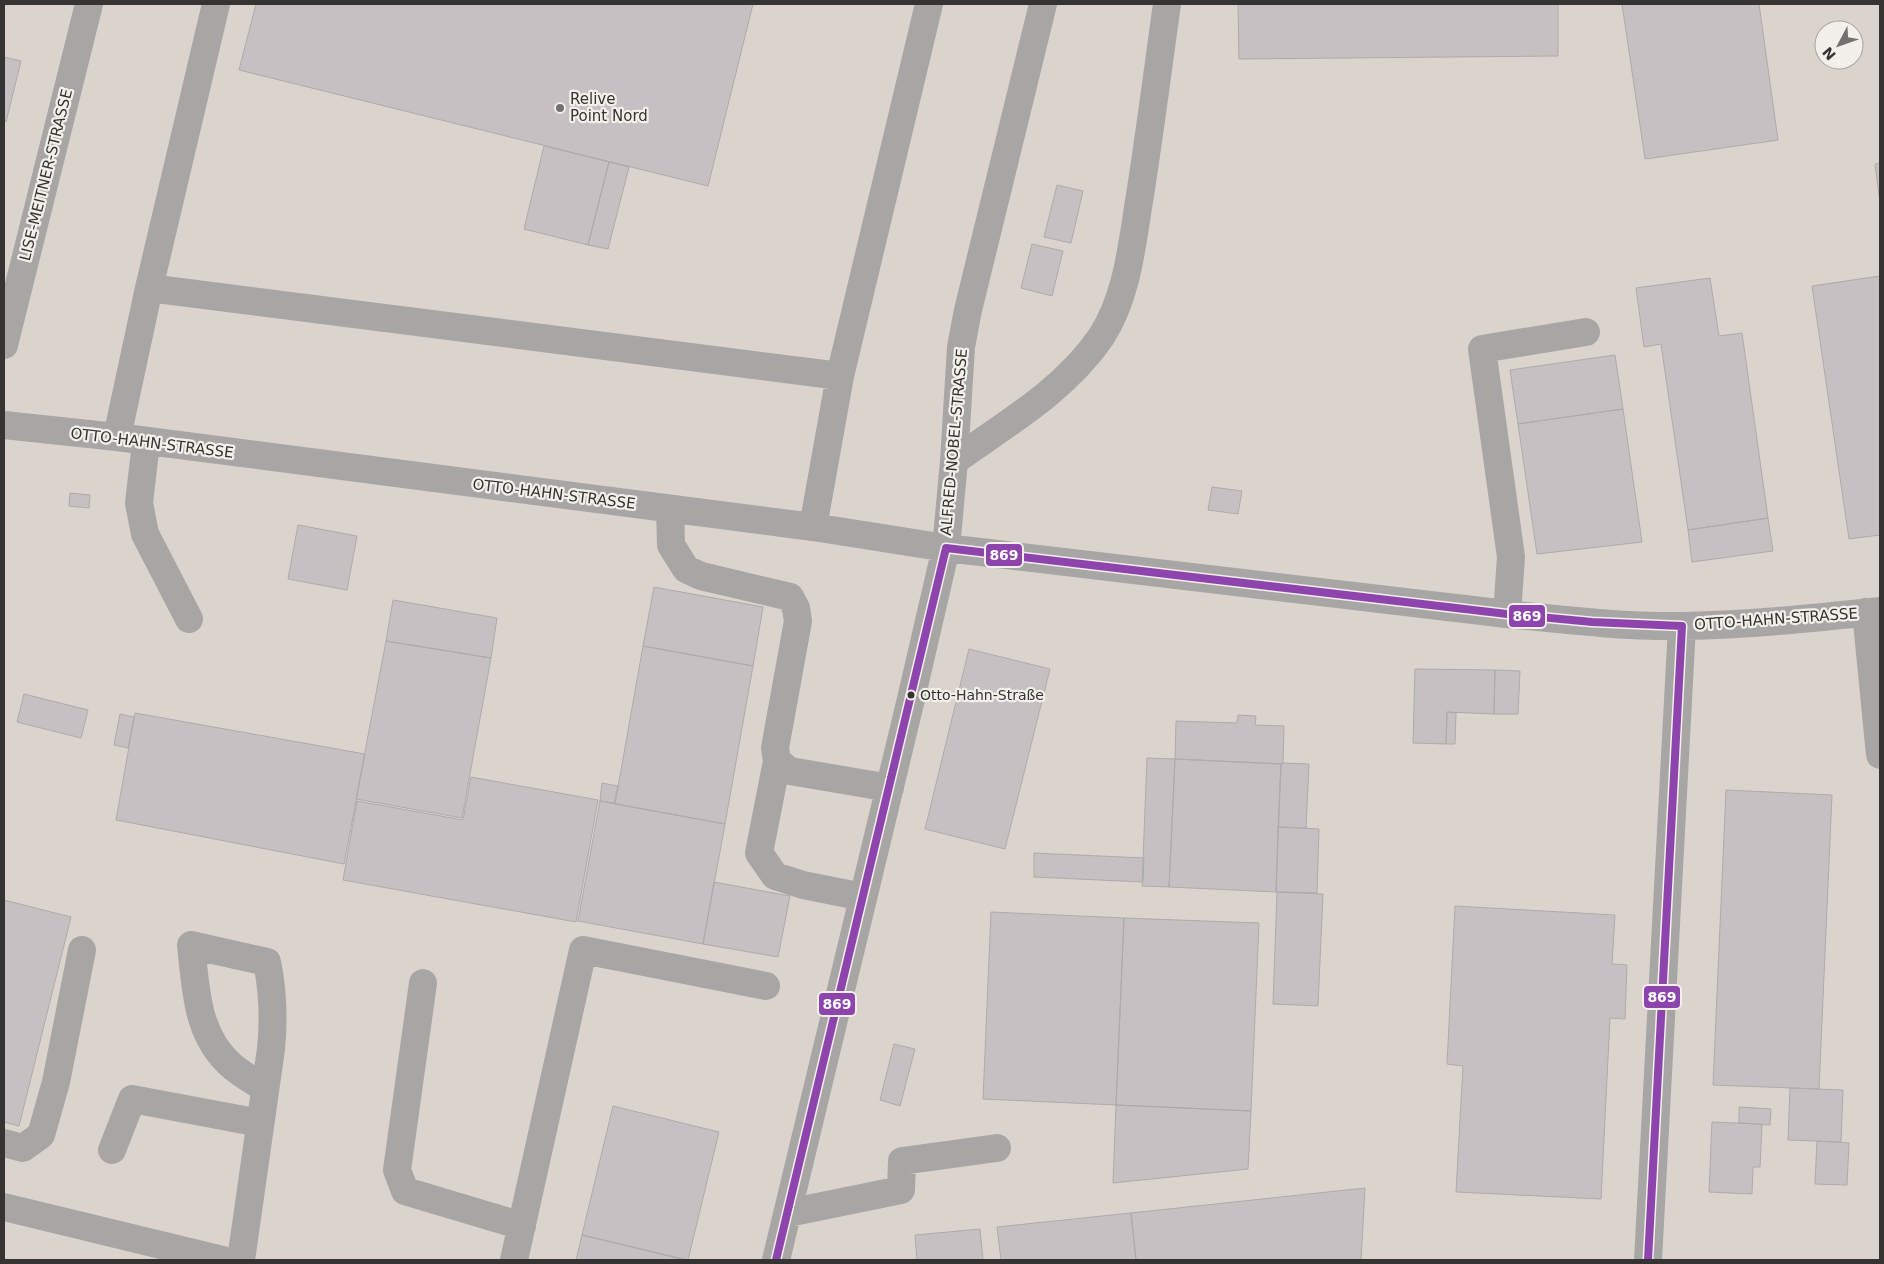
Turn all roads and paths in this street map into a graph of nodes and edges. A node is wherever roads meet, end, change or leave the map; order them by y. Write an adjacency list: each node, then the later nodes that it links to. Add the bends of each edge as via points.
1 (89, 4): 8 (street, LISE-MEITNER-STRASSE)
2 (216, 4): 6 (street)
3 (929, 4): 9 (street)
4 (1044, 4): 13 (street, ALFRED-NOBEL-STRASSE, via 968,310 961,347)
5 (1167, 4): 13 (street, via 1129,264 1113,315 1102,336 1070,374 1031,407)
6 (149, 288): 9 (street); 11 (street)
7 (1586, 332): 18 (street, via 1482,349 1511,557)
8 (4, 345)
9 (840, 376): 15 (street)
10 (4, 424): 11 (street, OTTO-HAHN-STRASSE)
11 (117, 438): 12 (street, OTTO-HAHN-STRASSE)
12 (146, 442): 14 (street, OTTO-HAHN-STRASSE); 19 (street, via 140,503 145,534)
13 (954, 461): 16 (street, ALFRED-NOBEL-STRASSE)
14 (670, 509): 15 (street, OTTO-HAHN-STRASSE); 22 (street, via 671,545 686,569 701,576 790,597 796,608 798,621 775,748)
15 (813, 527): 16 (street, OTTO-HAHN-STRASSE)
16 (946, 548): 18 (street, OTTO-HAHN-STRASSE); 23 (street, ALFRED-NOBEL-STRASSE)
17 (1873, 612): 20 (street, OTTO-HAHN-STRASSE); 21 (street)
18 (1508, 614): 20 (street, OTTO-HAHN-STRASSE)
19 (189, 619)
20 (1682, 626): 40 (street)
21 (1880, 755)
22 (777, 761): 23 (street, via 790,771); 24 (street, via 759,853 775,876)
23 (890, 788): 24 (street, ALFRED-NOBEL-STRASSE)
24 (864, 897): 34 (street, ALFRED-NOBEL-STRASSE)
25 (82, 950): 30 (street, via 56,1082 41,1135 23,1148)
26 (423, 984): 35 (street, via 397,1170 405,1191)
27 (766, 986): 35 (street, via 583,950)
28 (265, 1089): 28 (street, via 273,1027 267,962 191,944 198,1005 210,1038 233,1067); 29 (street)
29 (260, 1123): 32 (street, via 132,1099); 37 (street)
30 (4, 1143)
31 (997, 1148): 34 (street, via 902,1161 901,1190)
32 (112, 1150)
33 (4, 1207): 36 (street)
34 (788, 1212): 39 (street, ALFRED-NOBEL-STRASSE)
35 (522, 1226): 38 (street)
36 (223, 1260)
37 (241, 1260)
38 (514, 1260)
39 (776, 1260)
40 (1648, 1260)

